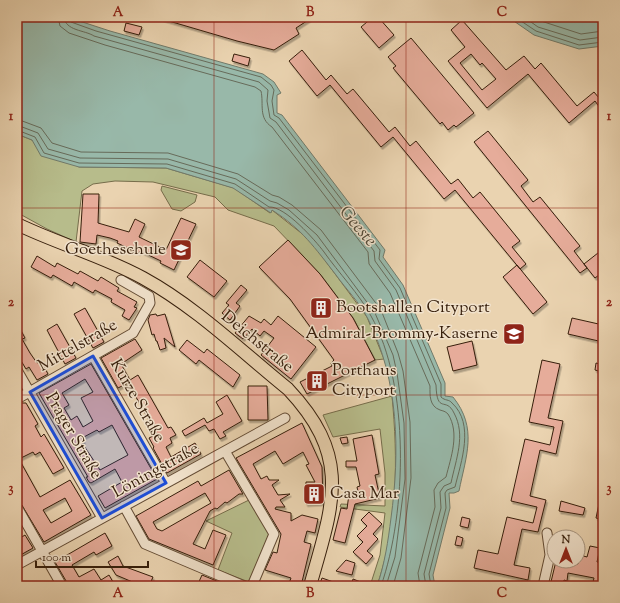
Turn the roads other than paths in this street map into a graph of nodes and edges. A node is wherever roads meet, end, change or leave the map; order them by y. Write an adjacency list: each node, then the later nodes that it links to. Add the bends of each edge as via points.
1 (17, 224): 19 (main road, Deichstraße, via 119,267 170,294 288,389 304,406 320,431 326,447 331,462 332,483 328,521)
2 (121, 280): 3 (street, Mittelstraße, via 149,296 150,303 133,333)
3 (93, 356): 5 (street, Mittelstraße); 9 (street, Kurze Straße)
4 (17, 370): 5 (street, Prager Straße)
5 (30, 392): 6 (street, Mittelstraße); 12 (street, Prager Straße)
6 (17, 400)
7 (285, 418): 8 (street, Löningstraße)
8 (225, 451): 9 (street, Löningstraße); 18 (street, via 274,534)
9 (166, 483): 10 (street, Löningstraße)
10 (124, 506): 12 (street, Löningstraße); 17 (street, via 145,544)
11 (17, 507): 13 (street)
12 (102, 518): 13 (street, Löningstraße)
13 (42, 551): 14 (street, Löningstraße); 16 (street)
14 (17, 565)
15 (547, 569): 20 (street)
16 (62, 586)
17 (244, 586)
18 (252, 586)
19 (310, 586)
20 (543, 586)

